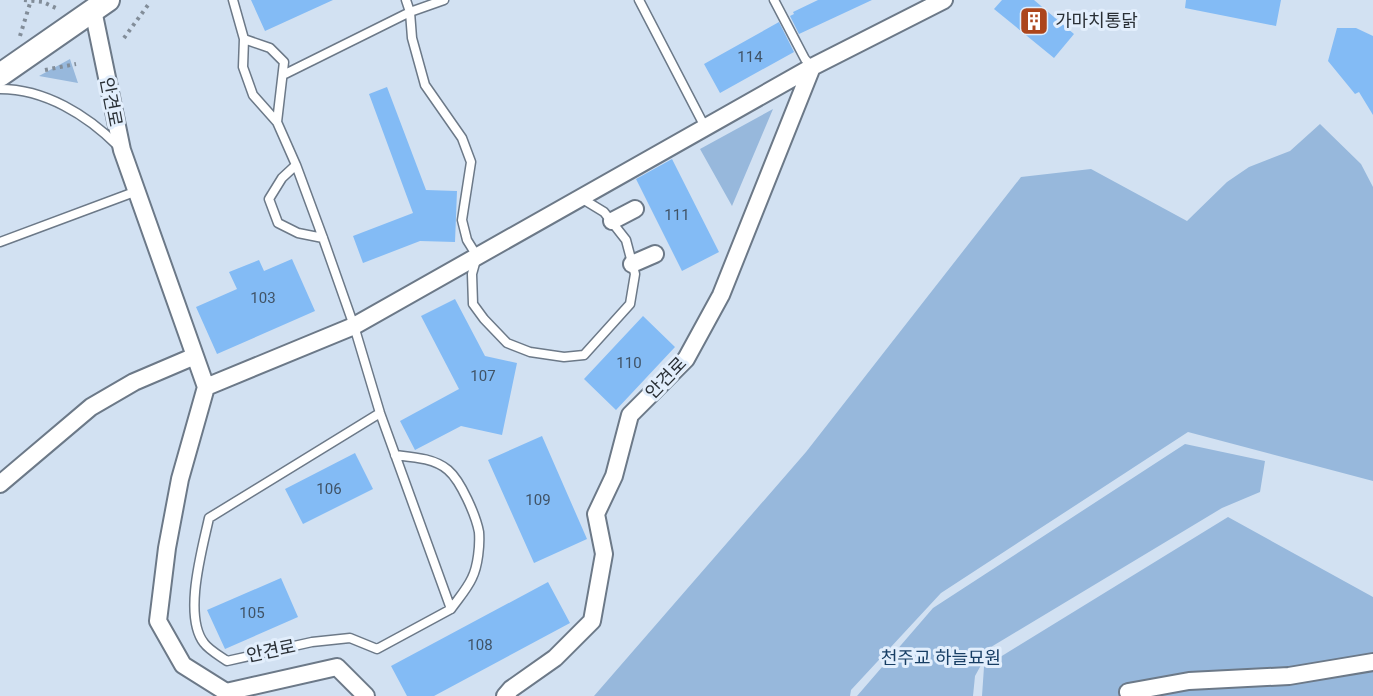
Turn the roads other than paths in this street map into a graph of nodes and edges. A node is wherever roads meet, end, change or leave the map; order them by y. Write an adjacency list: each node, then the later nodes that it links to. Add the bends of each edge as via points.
1 (232, 0): 9 (lane)
2 (406, 0): 8 (lane)
3 (444, 0): 8 (lane)
4 (641, 0): 15 (lane)
5 (774, 0): 10 (lane)
6 (944, 0): 10 (street)
7 (94, 9): 11 (main road); 16 (street, 안견로)
8 (410, 12): 12 (lane); 25 (lane, via 412,38 425,85 462,138 471,162 462,220 467,240)
9 (244, 39): 12 (lane, via 270,48 284,62); 14 (lane, via 243,67 253,94)
10 (812, 67): 15 (street); 37 (street, 안견로, via 721,295 686,359 630,415 615,476 596,514 604,554 592,621 555,658)
11 (0, 75)
12 (283, 75): 14 (lane)
13 (0, 88): 16 (lane, via 34,93 58,103 90,122)
14 (277, 122): 17 (lane)
15 (705, 128): 19 (street)
16 (122, 150): 18 (street, 안견로)
17 (296, 165): 22 (lane); 22 (lane, via 269,199 278,223 298,233)
18 (136, 191): 23 (lane); 28 (street, 안견로)
19 (581, 197): 21 (lane); 25 (street)
20 (635, 209): 21 (street)
21 (612, 221): 26 (lane, via 626,240)
22 (323, 238): 27 (lane)
23 (0, 242)
24 (655, 254): 26 (street)
25 (477, 256): 26 (lane, via 472,274 473,304 483,319 507,343 530,352 564,357 584,355 630,304); 27 (street)
26 (632, 264)
27 (354, 326): 29 (street); 30 (lane)
28 (195, 356): 29 (street, 안견로); 32 (street, via 134,382 91,407)
29 (206, 387): 36 (street, 안견로, via 180,479 158,621 183,665 225,692 337,668)
30 (380, 413): 31 (lane); 33 (lane, 안견로, via 209,518 196,580 196,624 204,643 226,661 350,638 377,649)
31 (395, 455): 33 (lane); 33 (lane, via 422,458 447,470 461,487 472,513 478,532 473,577)
32 (0, 484)
33 (451, 609)
34 (1373, 662): 35 (street, via 1289,676 1189,681)
35 (1128, 692)
36 (366, 696)
37 (505, 696)

